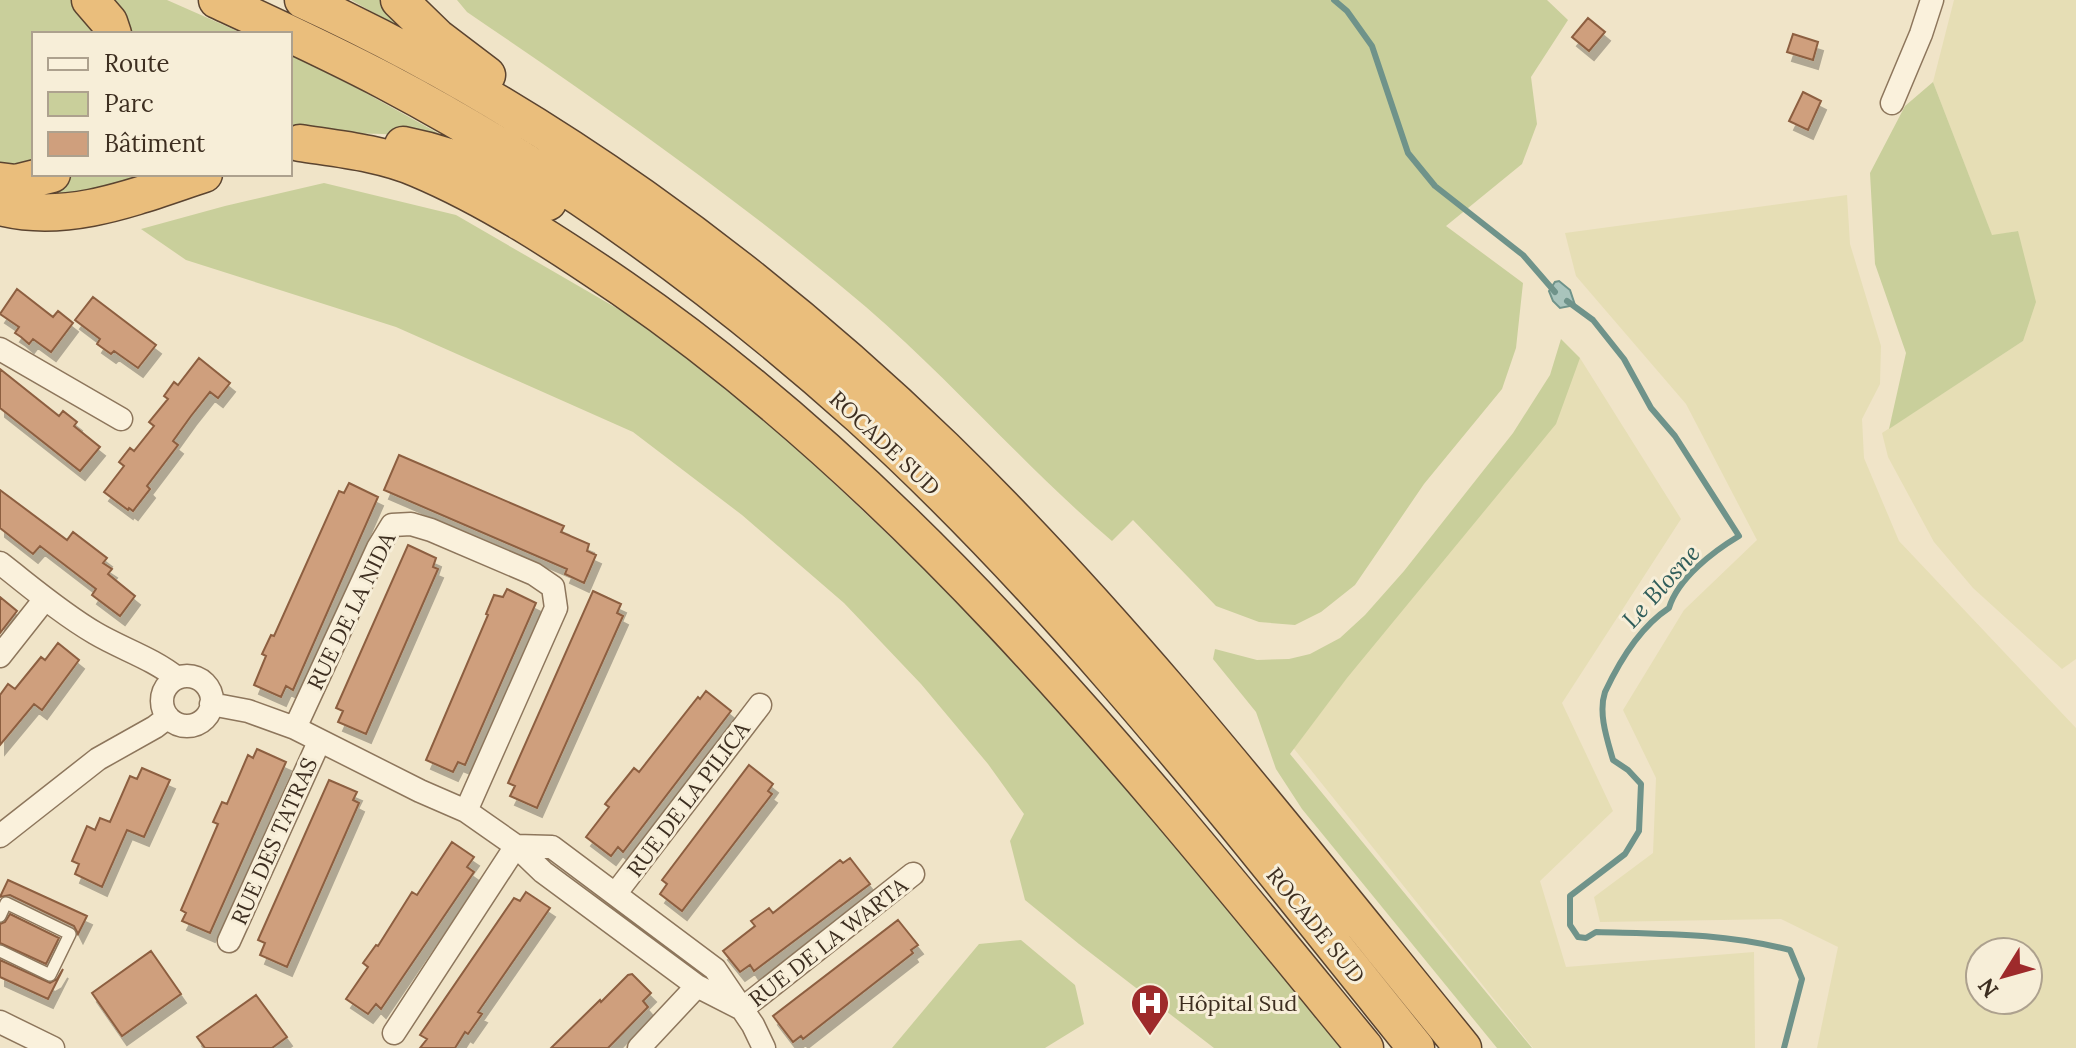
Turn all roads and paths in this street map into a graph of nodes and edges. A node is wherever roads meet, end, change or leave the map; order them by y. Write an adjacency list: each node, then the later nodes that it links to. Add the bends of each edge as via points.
1 (90, 0): 6 (highway)
2 (217, 0): 7 (highway, ROCADE SUD)
3 (303, 0): 10 (highway, ROCADE SUD)
4 (399, 0): 10 (highway, via 437,37 499,83)
5 (1932, 0): 9 (street)
6 (112, 32)
7 (283, 32)
8 (292, 36): 16 (highway, ROCADE SUD, via 482,136)
9 (1892, 103)
10 (520, 117): 45 (highway, ROCADE SUD, via 634,191 738,268 947,451 1184,708)
11 (295, 145): 16 (highway, via 362,141 440,152 544,200 663,276); 43 (highway, via 383,157 456,188 570,253 726,364 874,494 1015,635)
12 (44, 176): 14 (highway)
13 (198, 176): 15 (highway, via 84,209 49,213)
14 (0, 181)
15 (0, 207)
16 (701, 284): 44 (highway, ROCADE SUD, via 860,416 978,530 1186,766)
17 (0, 349): 18 (street)
18 (121, 419)
19 (0, 563): 20 (street)
20 (45, 599): 21 (street); 22 (street)
21 (0, 656)
22 (177, 678): 23 (street, via 200,679); 25 (street, via 163,695)
23 (211, 704): 25 (street, via 196,724 181,725); 26 (street)
24 (760, 705): 32 (street, RUE DE LA PILICA)
25 (168, 717): 29 (street, via 98,759)
26 (295, 728): 27 (street); 28 (street, RUE DE LA NIDA, via 392,525 431,530 534,574 553,587 556,608)
27 (319, 742): 28 (street); 34 (street, RUE DES TATRAS)
28 (466, 811): 30 (street)
29 (0, 836)
30 (516, 846): 32 (street, via 552,847); 36 (street, via 543,872); 39 (street)
31 (913, 874): 37 (street, RUE DE LA WARTA)
32 (616, 893): 37 (street, via 715,969)
33 (0, 916): 35 (lane, via 6,903 70,934 50,975)
34 (229, 941)
35 (0, 951)
36 (697, 986): 37 (street); 41 (street)
37 (742, 1009): 42 (street)
38 (0, 1022): 40 (street)
39 (394, 1033)
40 (53, 1048)
41 (639, 1048)
42 (764, 1048)
43 (1365, 1048)
44 (1416, 1048)
45 (1463, 1048)

